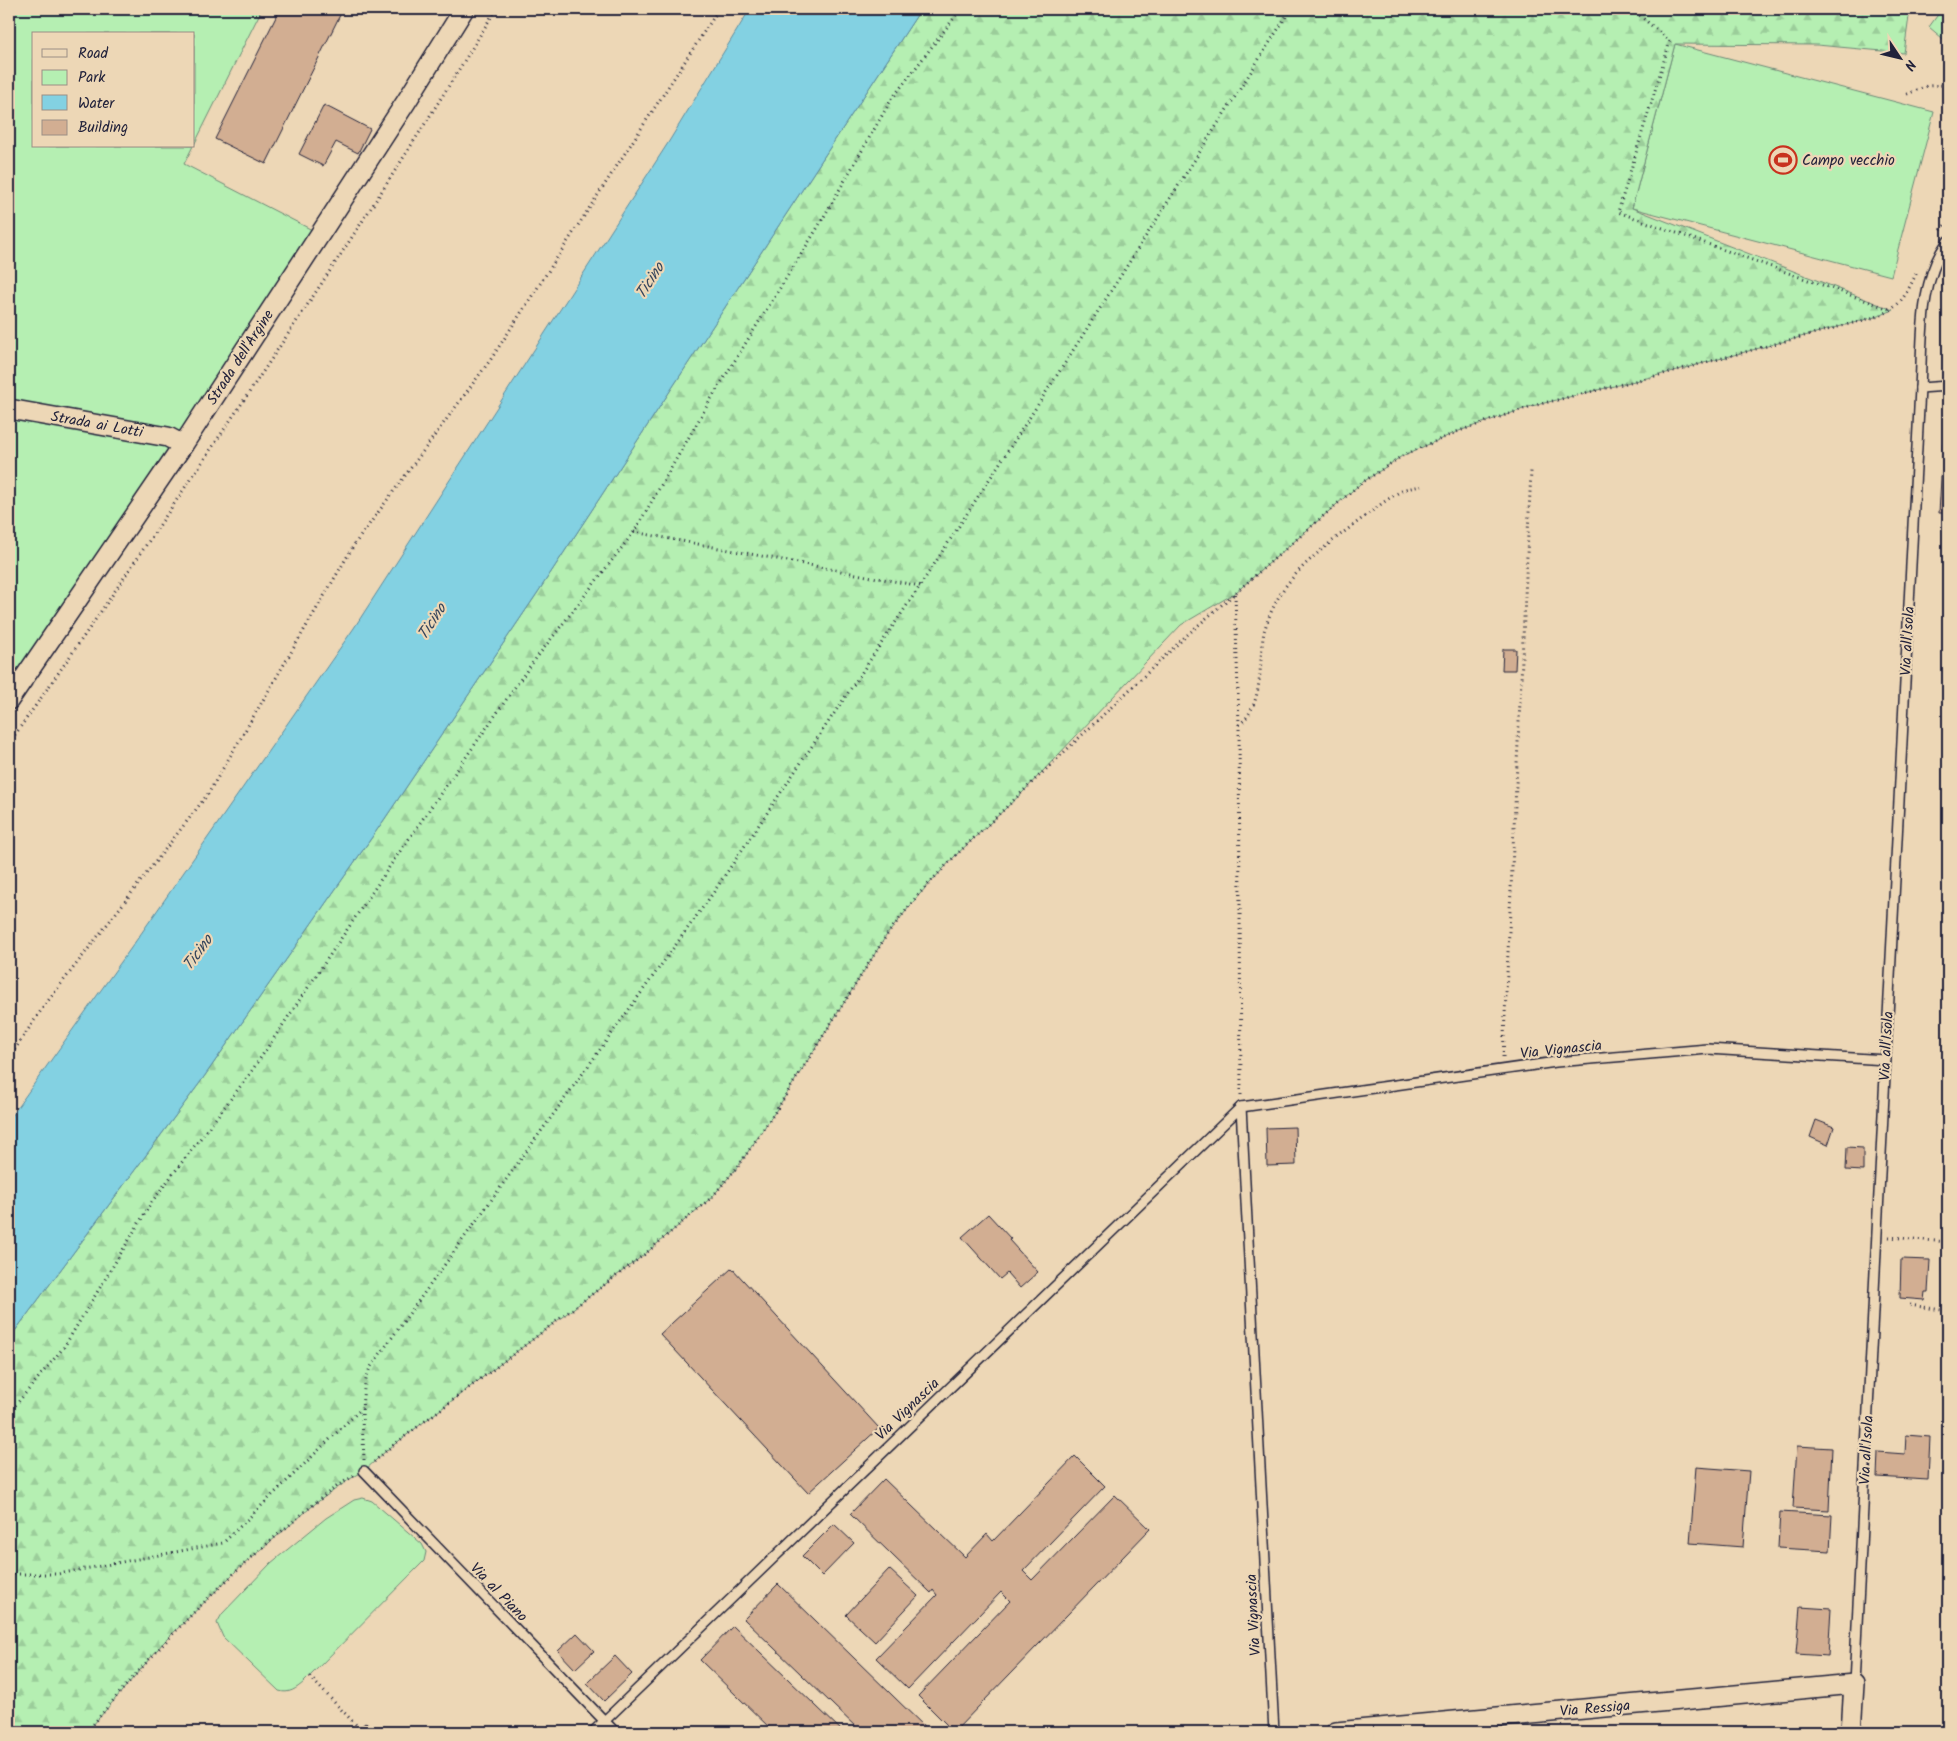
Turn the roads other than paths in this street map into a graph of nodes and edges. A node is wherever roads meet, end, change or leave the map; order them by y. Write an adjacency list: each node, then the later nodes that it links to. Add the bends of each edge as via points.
1 (464, 9): 6 (street, Strada dell'Argine)
2 (1948, 241): 4 (lane, Via all'Isola, via 1935,263 1928,285)
3 (1948, 386): 4 (lane)
4 (1920, 388): 8 (lane, Via all'Isola)
5 (9, 409): 6 (street, Strada ai Lotti, via 168,437)
6 (183, 445): 7 (street, Strada dell'Argine)
7 (9, 700)
8 (1886, 1060): 9 (lane, Via Vignascia, via 1708,1049 1556,1062); 11 (lane, Via all'Isola)
9 (1241, 1107): 12 (lane, Via Vignascia); 15 (lane, Via Vignascia)
10 (364, 1471): 12 (lane, Via al Piano)
11 (1854, 1684): 16 (street, Via Ressiga); 17 (street, Via all'Isola)
12 (604, 1721): 13 (lane, Via Vignascia); 14 (lane, Via al Piano)
13 (593, 1732)
14 (615, 1732)
15 (1274, 1732)
16 (1336, 1732)
17 (1851, 1732)

